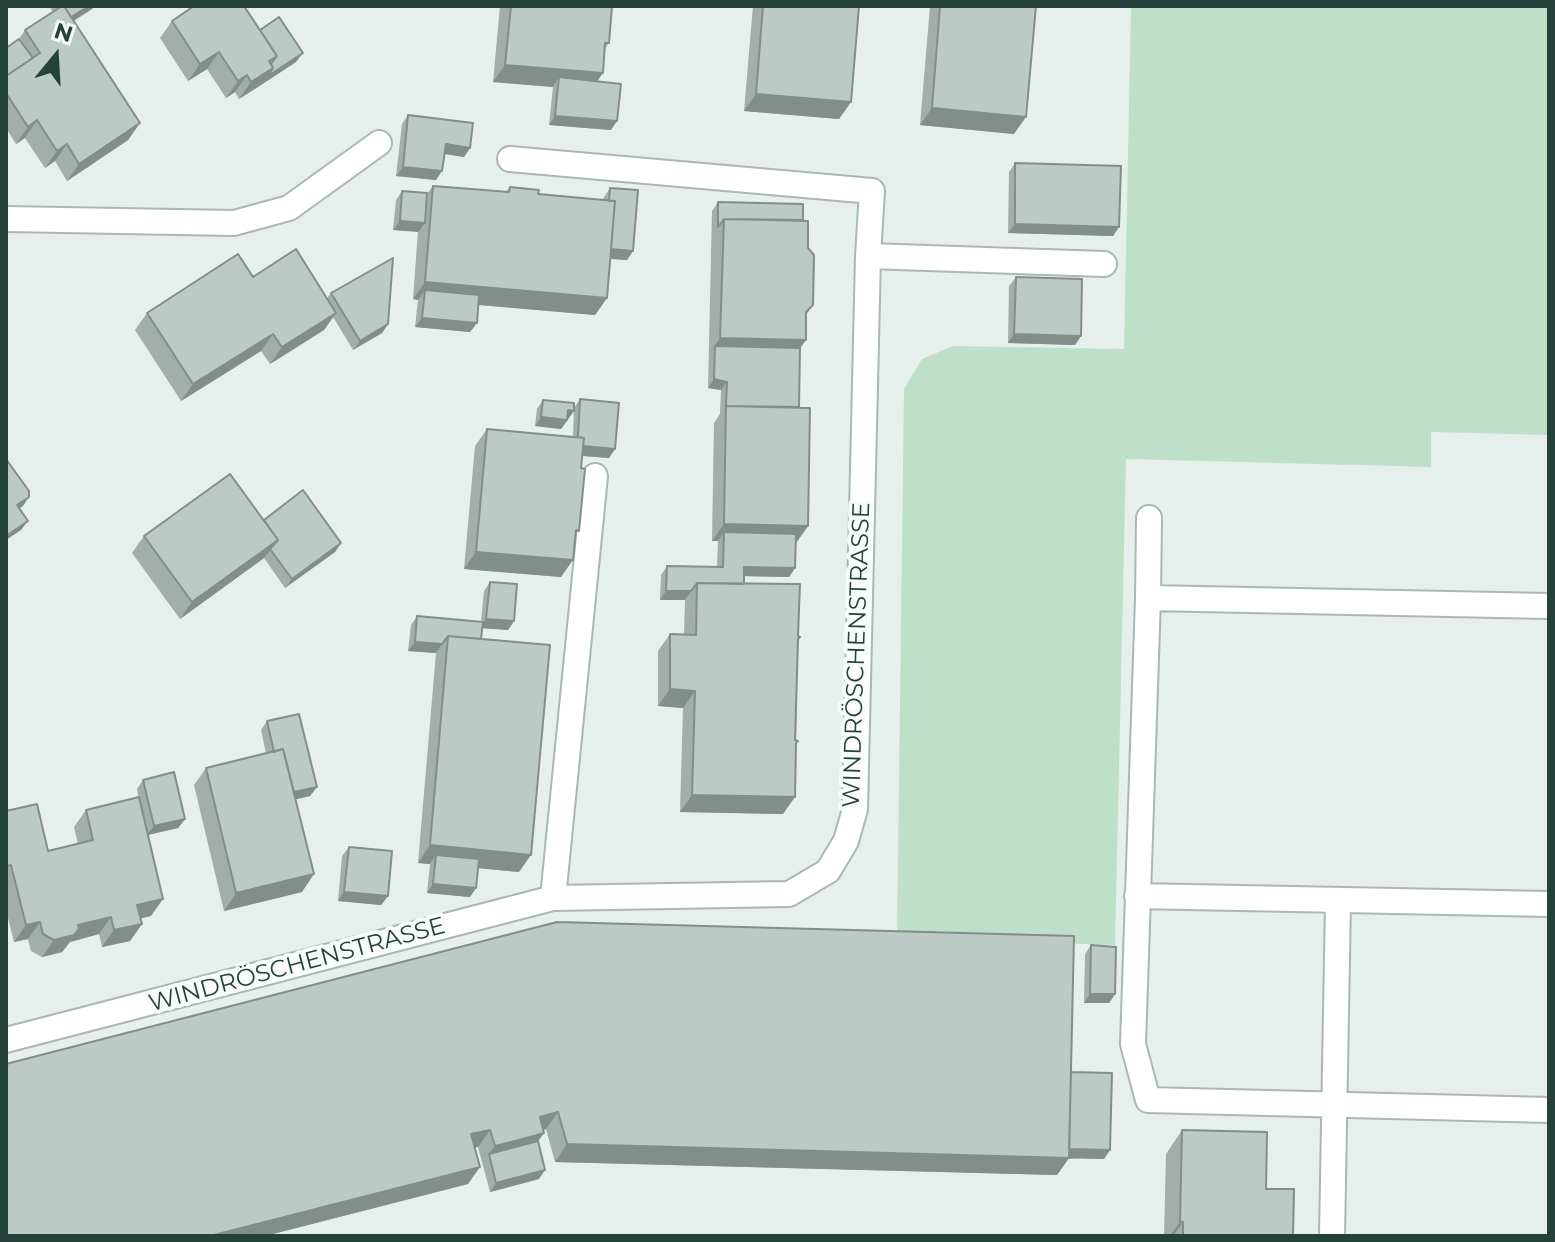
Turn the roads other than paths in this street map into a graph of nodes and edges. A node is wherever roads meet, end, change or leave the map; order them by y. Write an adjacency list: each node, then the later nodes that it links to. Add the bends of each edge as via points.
1 (379, 143): 3 (street, via 289,208 234,223)
2 (510, 159): 4 (street, WINDRÖSCHENSTRASSE, via 872,191)
3 (6, 219)
4 (868, 256): 5 (street); 11 (street, WINDRÖSCHENSTRASSE, via 855,809 846,841 828,871 789,894)
5 (1104, 264)
6 (595, 476): 11 (street)
7 (1149, 518): 8 (street)
8 (1148, 598): 9 (street); 10 (street)
9 (1549, 606)
10 (1137, 896): 12 (street); 15 (street, via 1133,1044 1148,1100)
11 (553, 898): 14 (street, WINDRÖSCHENSTRASSE)
12 (1338, 901): 13 (street); 15 (street)
13 (1549, 904)
14 (6, 1040)
15 (1334, 1104): 16 (street); 17 (street)
16 (1549, 1110)
17 (1332, 1236)

